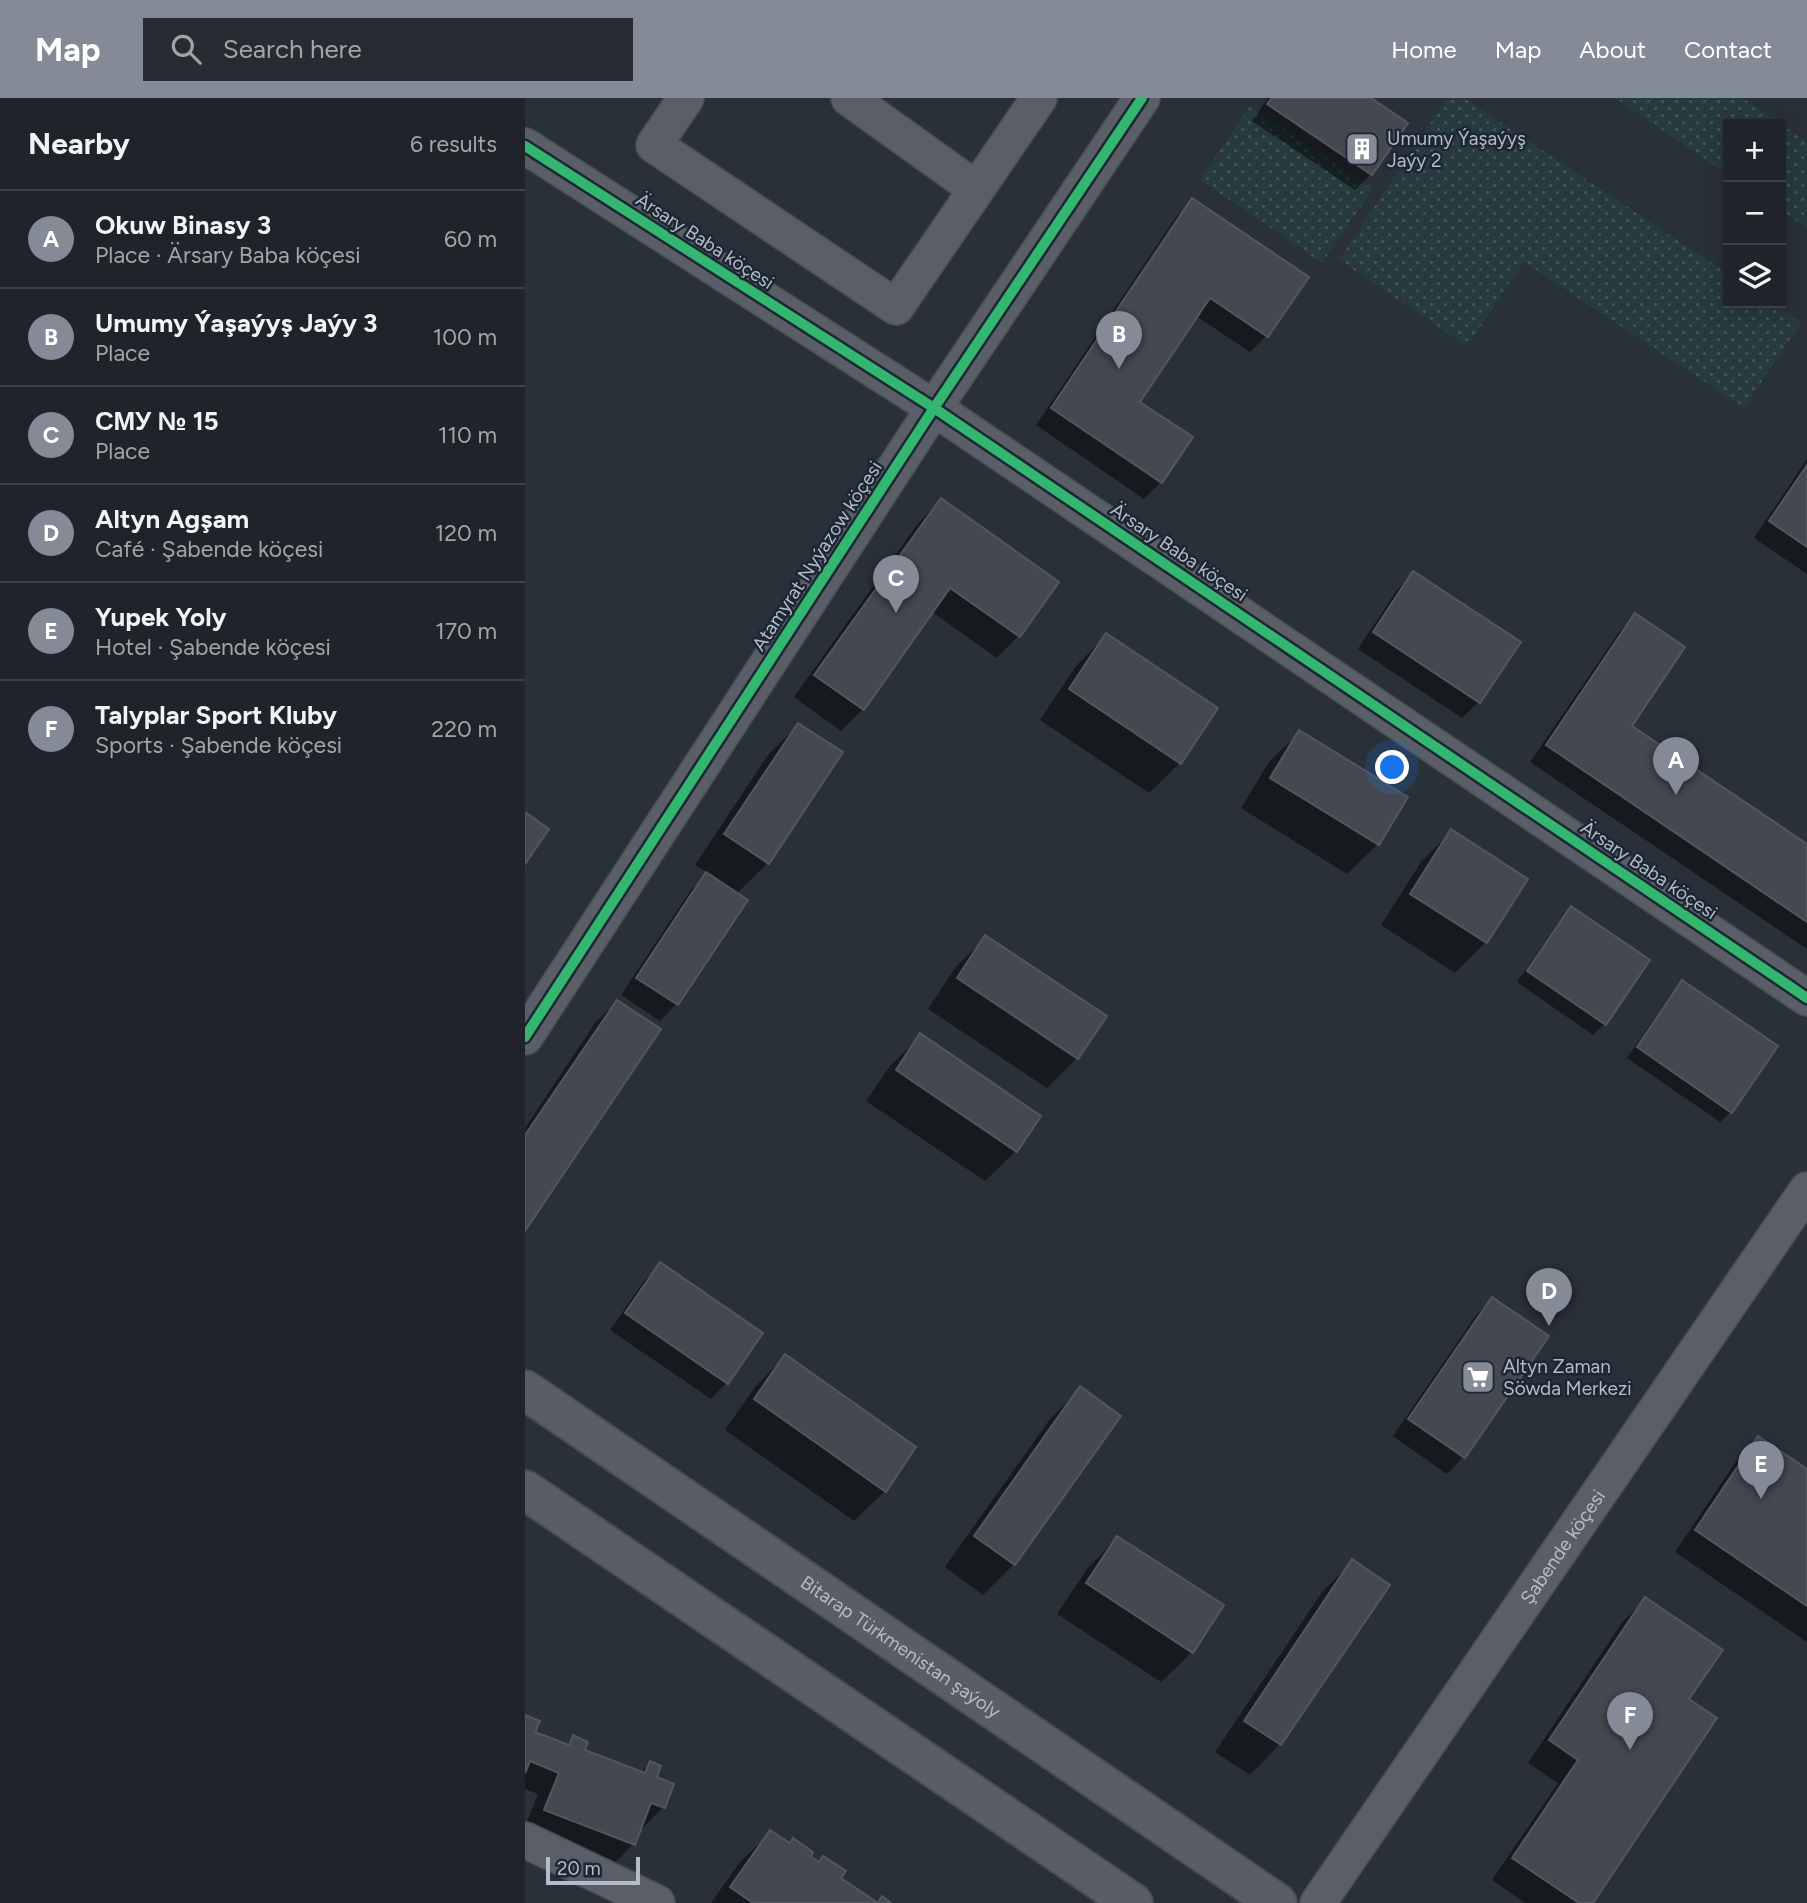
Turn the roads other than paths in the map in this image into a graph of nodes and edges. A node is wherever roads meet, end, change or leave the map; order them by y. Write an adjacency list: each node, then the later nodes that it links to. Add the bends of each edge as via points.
1 (686, 98): 6 (street, via 654,145 896,307)
2 (1039, 98): 6 (street)
3 (1142, 98): 7 (street, Atamyrat Nyýazow köçesi)
4 (857, 100): 6 (street)
5 (525, 146): 7 (street, Ärsary Baba köçesi)
6 (977, 189)
7 (934, 408): 8 (street, Ärsary Baba köçesi); 9 (street, Atamyrat Nyýazow köçesi)
8 (1807, 998)
9 (525, 1037)
10 (1807, 1190): 17 (street, Şabende köçesi)
11 (525, 1390): 16 (main road, Bitarap Türkmenistan şaýoly)
12 (525, 1490): 15 (main road)
13 (525, 1840): 14 (street)
14 (657, 1903)
15 (1133, 1903)
16 (1277, 1903)
17 (1318, 1903)

